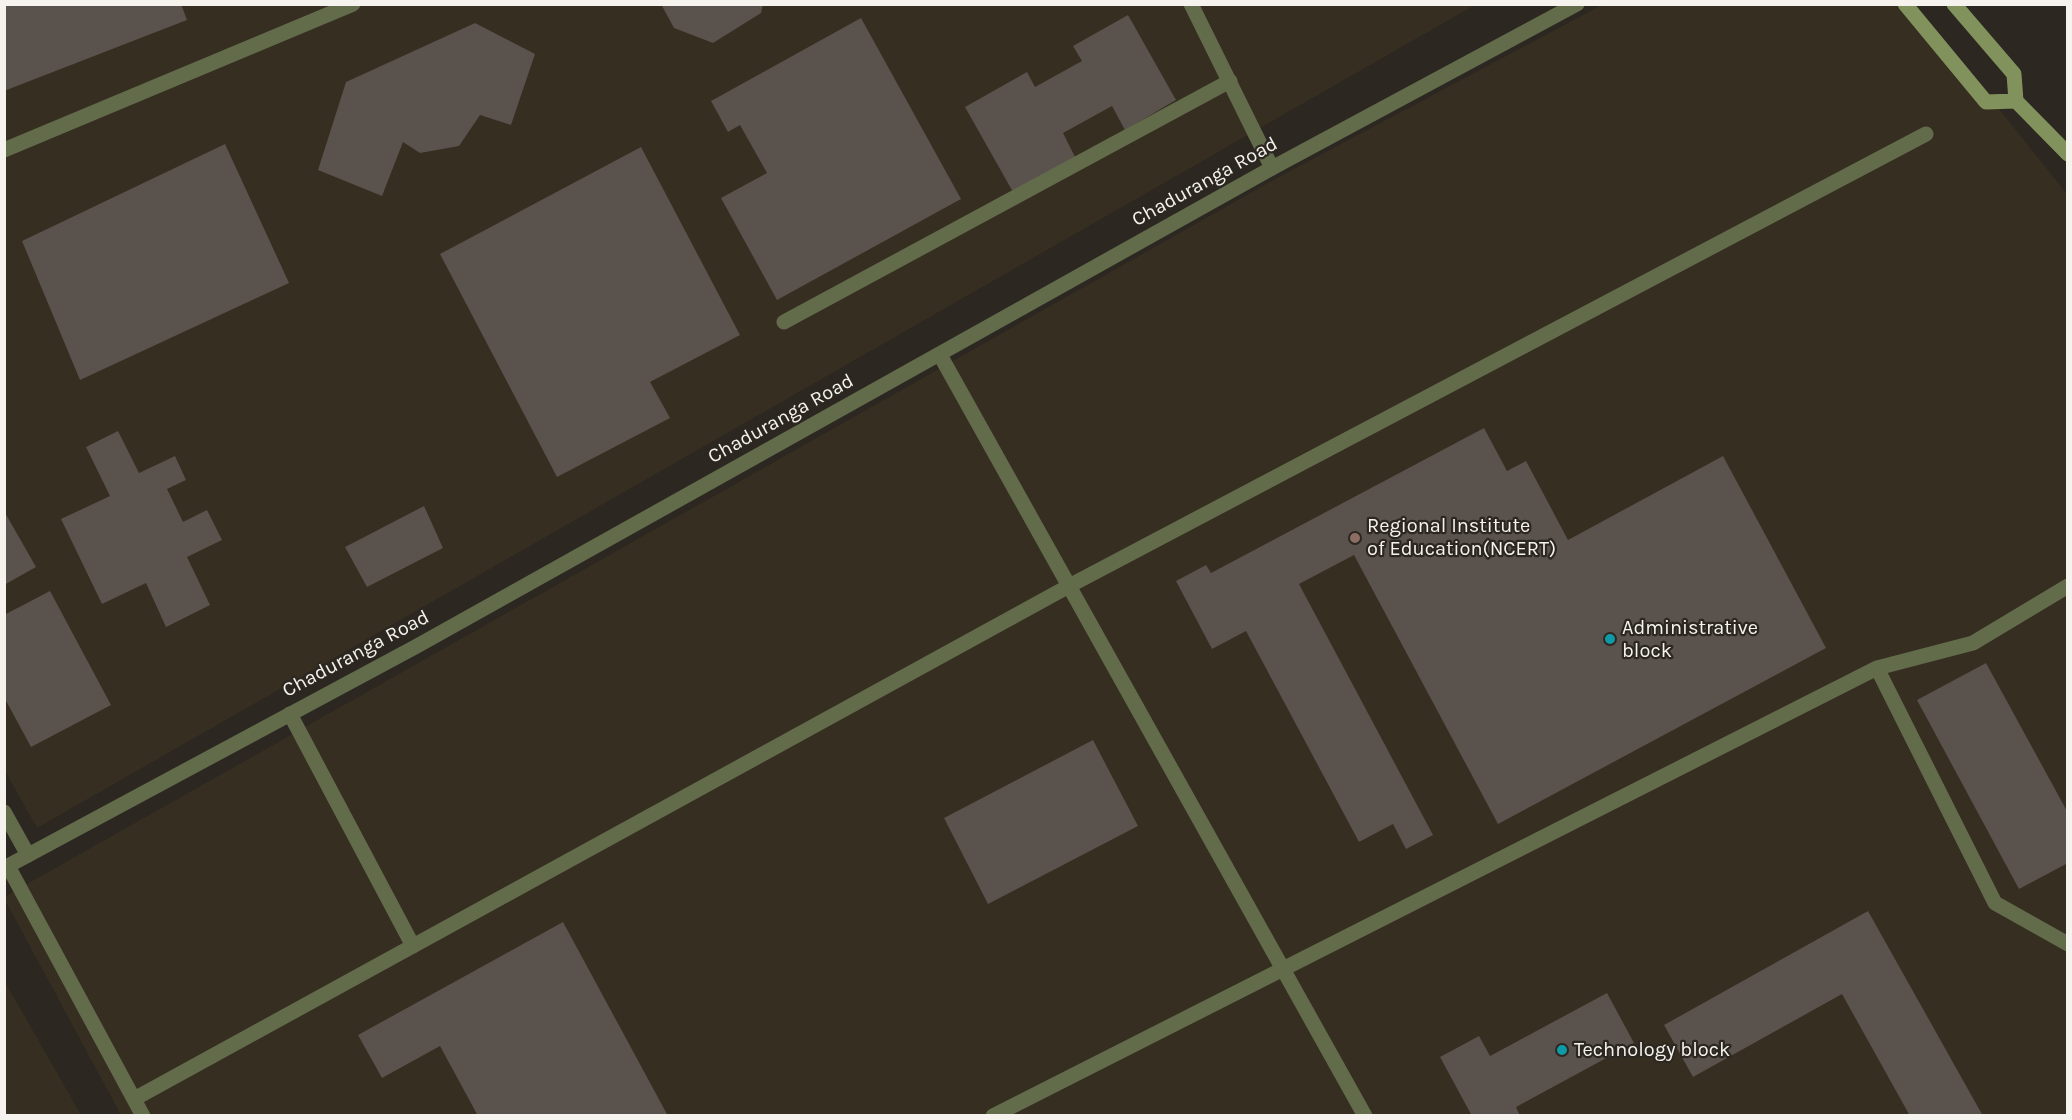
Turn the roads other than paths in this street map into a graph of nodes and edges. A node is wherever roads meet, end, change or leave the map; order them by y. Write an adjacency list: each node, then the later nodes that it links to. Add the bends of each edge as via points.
1 (353, 4): 9 (street)
2 (1191, 4): 6 (street)
3 (1577, 4): 11 (street, Chaduranga Road)
4 (1905, 4): 7 (main road, via 1986,102)
5 (1954, 4): 7 (main road, via 2013,74)
6 (1230, 81): 11 (street); 12 (street)
7 (2016, 101): 10 (main road)
8 (1926, 134): 14 (street)
9 (4, 150)
10 (2067, 154)
11 (1272, 168): 13 (street, Chaduranga Road)
12 (784, 322)
13 (940, 355): 14 (street); 17 (street, Chaduranga Road)
14 (1069, 586): 22 (street); 23 (street)
15 (2067, 586): 16 (street, via 1972,643)
16 (1877, 668): 21 (street, via 1995,903); 23 (street)
17 (290, 714): 19 (street, Chaduranga Road); 22 (street)
18 (4, 812): 19 (street)
19 (28, 855): 20 (street, Chaduranga Road)
20 (6, 867): 24 (street)
21 (2067, 944)
22 (413, 946): 24 (street)
23 (1283, 969): 26 (street); 27 (street)
24 (134, 1099): 25 (street)
25 (143, 1116)
26 (993, 1116)
27 (1365, 1116)

